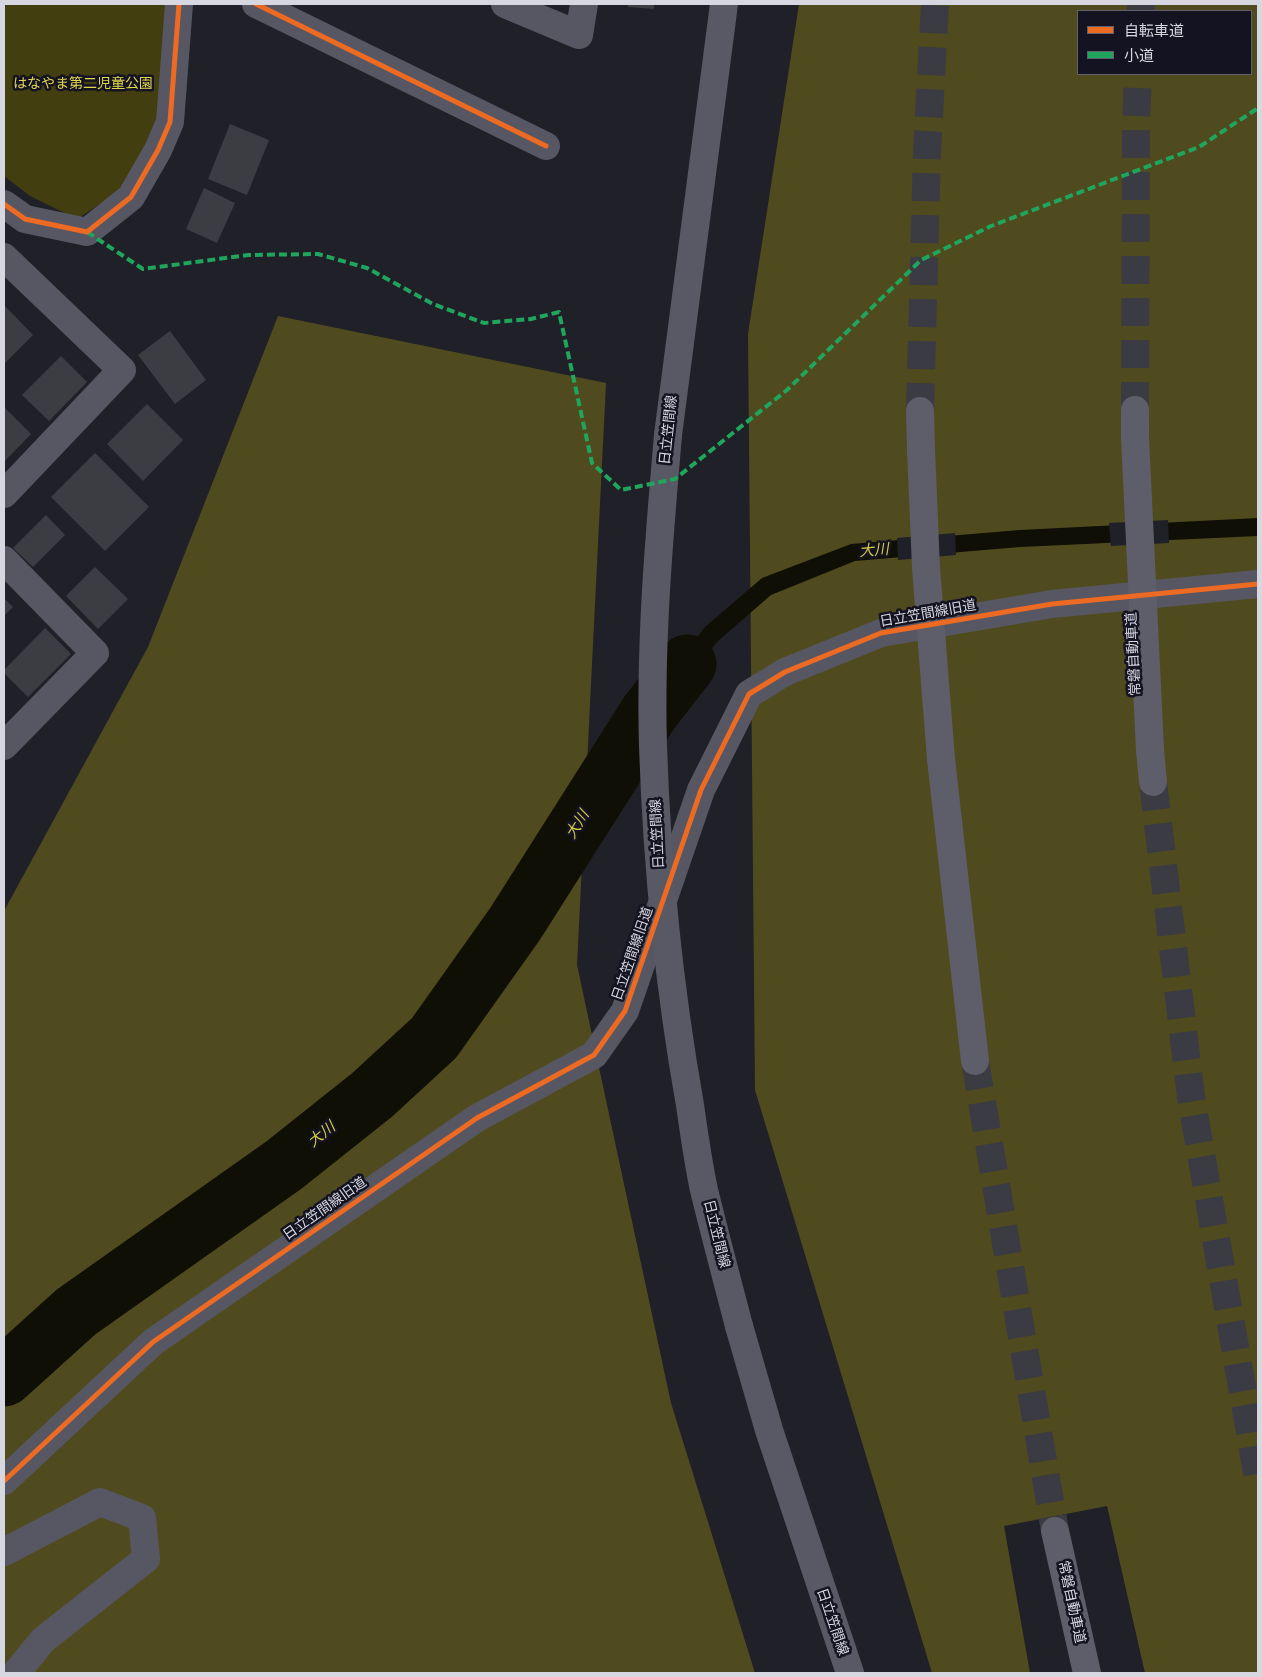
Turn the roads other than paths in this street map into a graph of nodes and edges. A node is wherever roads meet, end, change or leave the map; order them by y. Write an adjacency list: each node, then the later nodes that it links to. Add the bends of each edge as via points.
1 (179, 4): 7 (street, via 170,122 131,197 87,232 25,219)
2 (256, 4): 6 (street)
3 (505, 4): 4 (street, via 579,35)
4 (584, 4)
5 (724, 4): 21 (main road, 日立笠間線, bridge, via 668,435 654,596 653,745 659,861 681,1054 704,1188 769,1430)
6 (546, 146)
7 (4, 204)
8 (4, 257): 11 (street, via 122,370)
9 (1134, 410): 15 (highway, 常磐自動車道, bridge)
10 (920, 412): 16 (highway, bridge, via 926,568 941,759)
11 (4, 494)
12 (4, 560): 14 (street, via 95,653)
13 (1258, 584): 17 (street, 日立笠間線旧道, via 1052,604 881,633 785,672 749,694 701,790 625,1011 594,1055 477,1118 152,1342)
14 (4, 746)
15 (1153, 782)
16 (975, 1062)
17 (4, 1481)
18 (1055, 1531): 22 (highway, 常磐自動車道)
19 (4, 1552): 20 (street, via 100,1502 142,1518 146,1559 44,1640)
20 (16, 1673)
21 (850, 1673)
22 (1087, 1673)

